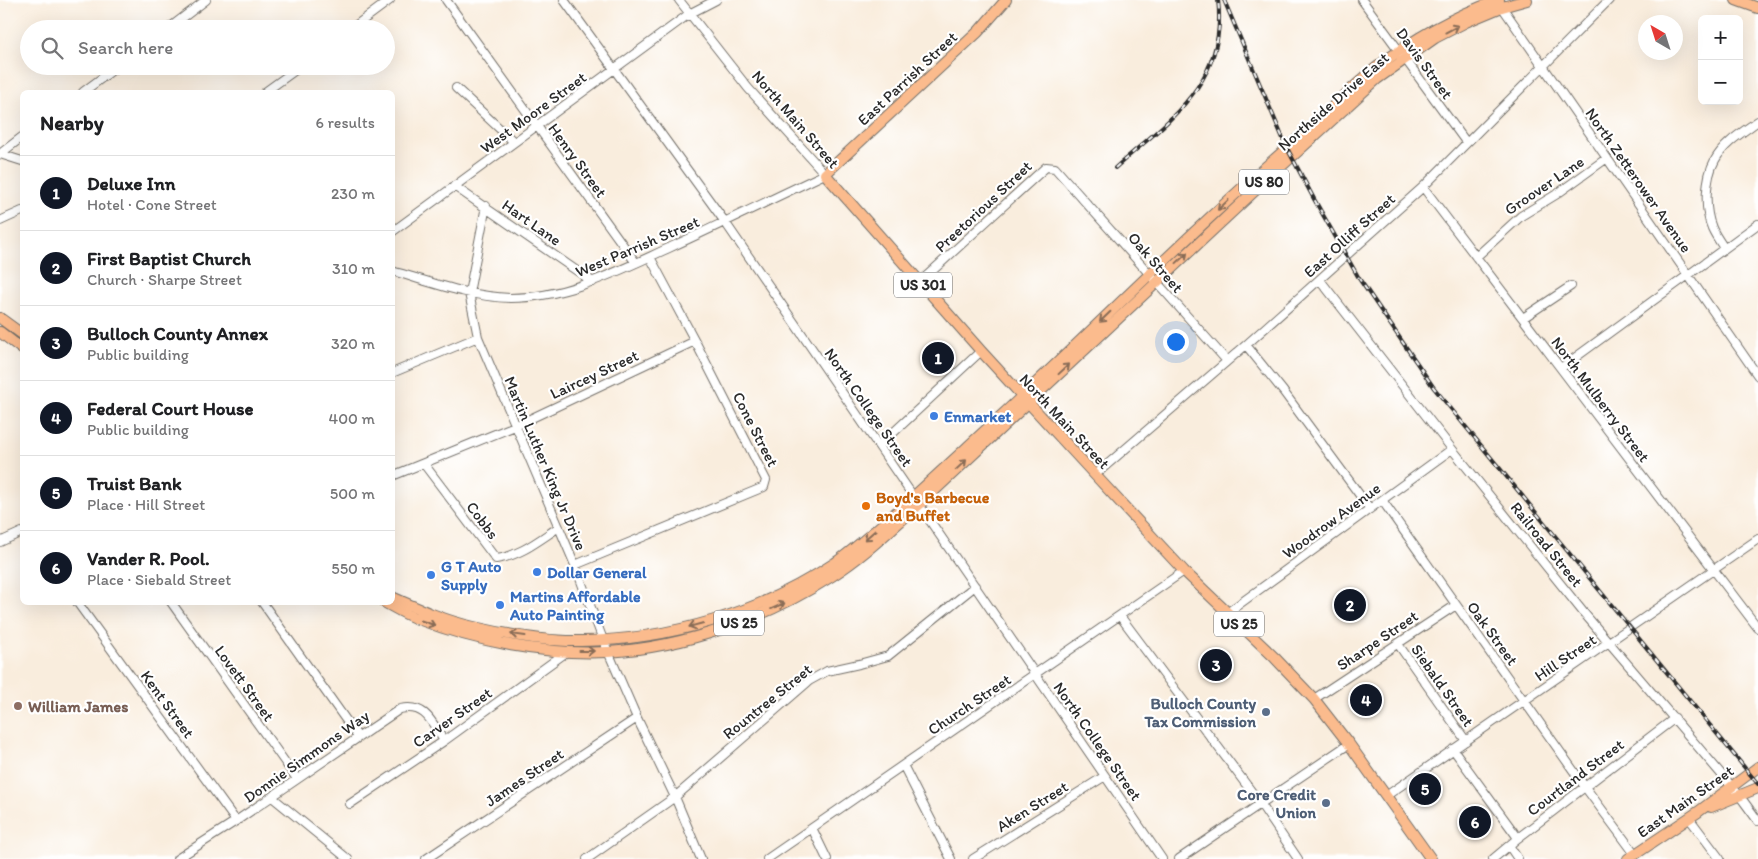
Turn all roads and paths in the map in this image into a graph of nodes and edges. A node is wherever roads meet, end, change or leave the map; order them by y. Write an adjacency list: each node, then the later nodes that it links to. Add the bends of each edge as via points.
1 (206, 0): 15 (street)
2 (390, 0): 16 (street)
3 (446, 0): 26 (street, Henry Street)
4 (564, 0): 19 (street, North College Street)
5 (679, 0): 14 (street, North Main Street)
6 (716, 0): 14 (street, West Moore Street)
7 (1006, 0): 33 (main road, East Parrish Street, via 972,39)
8 (1362, 0): 17 (street, Davis Street)
9 (1527, 0): 12 (main road, Northside Drive East / US 80)
10 (1609, 0): 18 (street, East Olliff Street)
11 (1736, 0): 13 (main road)
12 (1499, 2): 17 (main road, Northside Drive East / US 80); 18 (street, North Zetterower Avenue)
13 (1758, 8)
14 (689, 14): 19 (street, West Moore Street); 33 (street, North Main Street, via 748,88)
15 (180, 20)
16 (364, 20)
17 (1401, 55): 29 (street, Davis Street); 49 (main road, Northside Drive East / US 80)
18 (1544, 66): 29 (street, East Olliff Street); 31 (street, North Zetterower Avenue)
19 (614, 69): 26 (street, West Moore Street); 40 (street, North College Street)
20 (106, 75): 23 (street)
21 (289, 75): 24 (street)
22 (456, 88): 28 (street)
23 (85, 90)
24 (268, 90)
25 (1758, 121): 43 (street, via 1730,142 1716,159 1710,174 1707,195 1709,217 1712,229)
26 (536, 126): 28 (street, West Moore Street); 46 (street, Henry Street)
27 (20, 139): 30 (street)
28 (514, 142): 35 (street, West Moore Street)
29 (1466, 142): 36 (street, East Olliff Street)
30 (0, 154): 32 (street)
31 (1607, 158): 45 (street, Groover Lane, via 1520,216); 48 (street, North Zetterower Avenue)
32 (20, 160)
33 (825, 174): 40 (street, West Parrish Street); 52 (main road, North Main Street / US 301)
34 (1066, 179): 49 (street, Oak Street); 52 (street, Preetorious Street, via 1055,168 1046,167)
35 (454, 186): 37 (street, Hart Lane); 42 (street, West Moore Street)
36 (1423, 187): 45 (street, North Mulberry Street); 50 (street, East Olliff Street)
37 (486, 206): 51 (street, Hart Lane); 54 (street, Martin Luther King Jr Drive)
38 (20, 212): 39 (street)
39 (0, 220)
40 (725, 222): 44 (street, West Parrish Street); 70 (street, North College Street)
41 (1758, 224): 43 (street)
42 (395, 230)
43 (1724, 248): 48 (street)
44 (650, 257): 46 (street, West Parrish Street); 60 (street, Cone Street)
45 (1476, 257): 56 (street, North Mulberry Street)
46 (636, 263): 51 (street, West Parrish Street)
47 (395, 272): 54 (street, West Parrish Street)
48 (1687, 274): 65 (street); 67 (street, North Zetterower Avenue)
49 (1152, 279): 64 (street, Oak Street); 68 (main road, Northside Drive East / US 80)
50 (1320, 280): 61 (street, East Olliff Street); 71 (street, Railroad Street)
51 (593, 282): 54 (street, West Parrish Street, via 553,294 528,297)
52 (920, 282): 63 (main road, North Main Street / US 301)
53 (1571, 286): 56 (street)
54 (469, 293): 59 (street, Martin Luther King Jr Drive)
55 (0, 318): 58 (main road)
56 (1523, 318): 65 (street, North Mulberry Street)
57 (0, 332): 62 (main road)
58 (20, 333)
59 (478, 337): 66 (street); 69 (street, Martin Luther King Jr Drive)
60 (696, 341): 69 (street, Laircey Street); 82 (street, Cone Street, via 766,480 764,487)
61 (1246, 345): 64 (street, East Olliff Street); 77 (street)
62 (20, 347)
63 (981, 351): 68 (main road, North Main Street / US 301); 70 (street)
64 (1227, 361): 74 (street, East Olliff Street)
65 (1561, 368): 84 (street, North Mulberry Street)
66 (395, 372)
67 (1758, 376)
68 (1025, 400): 74 (main road, North Main Street / US 25); 75 (main road, US 25)
69 (515, 426): 72 (street, Laircey Street); 78 (street, Martin Luther King Jr Drive)
70 (879, 446): 75 (street, North College Street)
71 (1452, 450): 76 (street, Woodrow Avenue); 96 (street, Railroad Street)
72 (424, 464): 73 (street, Laircey Street); 78 (street, Cobbs, via 496,559 516,554)
73 (395, 475)
74 (1095, 475): 83 (main road, North Main Street / US 25)
75 (917, 500): 85 (street, North College Street); 95 (main road, US 25, one-way to 95, via 834,563 786,591 734,614 694,626); 99 (main road, US 25, one-way to 75, via 706,634 785,603 833,576 869,549)
76 (1382, 500): 77 (street, Woodrow Avenue); 91 (street, Oak Street)
77 (1370, 509): 92 (street, Woodrow Avenue)
78 (559, 528): 82 (street, Martin Luther King Jr Drive)
79 (20, 533): 81 (street)
80 (1758, 539): 84 (street, Hill Street)
81 (0, 542)
82 (575, 565): 95 (street, Martin Luther King Jr Drive)
83 (1184, 571): 92 (main road, North Main Street / US 25); 93 (street, Church Street)
84 (1714, 571): 94 (street, North Mulberry Street); 96 (street, Hill Street)
85 (975, 586): 100 (street, North College Street); 120 (street, Rountree Street, via 888,656 827,670 809,681)
86 (395, 598): 95 (main road, US 25, one-way to 86, via 558,640 471,627)
87 (80, 605): 124 (street, Kent Street)
88 (173, 605): 113 (street, Lovett Street)
89 (264, 605): 105 (street)
90 (390, 605): 98 (main road, US 25, one-way to 98, via 416,619 446,629 534,648)
91 (1456, 605): 97 (street, Sharpe Street); 102 (street, Oak Street)
92 (1227, 613): 101 (main road, North Main Street / US 25)
93 (1120, 616): 100 (street, Church Street); 121 (street)
94 (1758, 628)
95 (603, 640): 99 (street, Martin Luther King Jr Drive)
96 (1610, 642): 102 (street, Hill Street); 104 (street, Railroad Street)
97 (1398, 644): 101 (street, Sharpe Street); 107 (street, Siebald Street)
98 (568, 651): 99 (main road, US 25, one-way to 99); 106 (street, Carver Street)
99 (608, 652): 103 (street, Martin Luther King Jr Drive)
100 (1036, 675): 110 (street, Church Street); 112 (street, North College Street)
101 (1314, 699): 108 (main road, North Main Street / US 25)
102 (1525, 701): 107 (street, Hill Street); 115 (street, Oak Street)
103 (637, 718): 120 (street, Martin Luther King Jr Drive); 133 (street, James Street)
104 (1675, 718): 114 (street, Railroad Street); 115 (street, Courtland Street)
105 (358, 737): 106 (street, Donnie Simmons Way, via 390,714 410,707 426,715); 113 (street, Donnie Simmons Way)
106 (444, 740): 122 (street, Carver Street)
107 (1466, 741): 109 (street, Hill Street)
108 (1349, 744): 118 (main road, North Main Street / US 25); 121 (street)
109 (1453, 749): 118 (street, Hill Street); 127 (street, Siebald Street)
110 (903, 765): 126 (street, Church Street); 138 (street)
111 (1758, 769): 114 (main road, East Main Street); 117 (main road)
112 (1105, 776): 139 (street, Aken Street); 140 (street, North College Street)
113 (297, 779): 119 (street, Donnie Simmons Way)
114 (1732, 786): 117 (street, Railroad Street); 123 (main road, East Main Street)
115 (1585, 787): 127 (street, Courtland Street); 130 (street, Oak Street)
116 (1758, 788): 117 (main road)
117 (1739, 795): 123 (main road); 125 (street, Railroad Street)
118 (1386, 796): 143 (main road, North Main Street / US 25)
119 (272, 797): 124 (street, Donnie Simmons Way); 132 (street)
120 (675, 797): 134 (street, Rountree Street); 135 (street, Martin Luther King Jr Drive)
121 (1260, 803): 129 (street); 141 (street)
122 (350, 804)
123 (1694, 815): 130 (main road, East Main Street); 146 (street)
124 (236, 821): 131 (street, Donnie Simmons Way)
125 (1758, 821)
126 (812, 828): 136 (street, Church Street); 137 (street)
127 (1518, 838): 128 (street, Courtland Street)
128 (1510, 847): 144 (street, Courtland Street); 145 (street)
129 (1296, 856): 142 (street)
130 (1632, 857)
131 (177, 859)
132 (348, 859)
133 (426, 859)
134 (587, 859)
135 (701, 859)
136 (767, 859)
137 (826, 859)
138 (951, 859)
139 (973, 859)
140 (1162, 859)
141 (1179, 859)
142 (1287, 859)
143 (1431, 859)
144 (1493, 859)
145 (1518, 859)
146 (1720, 859)

